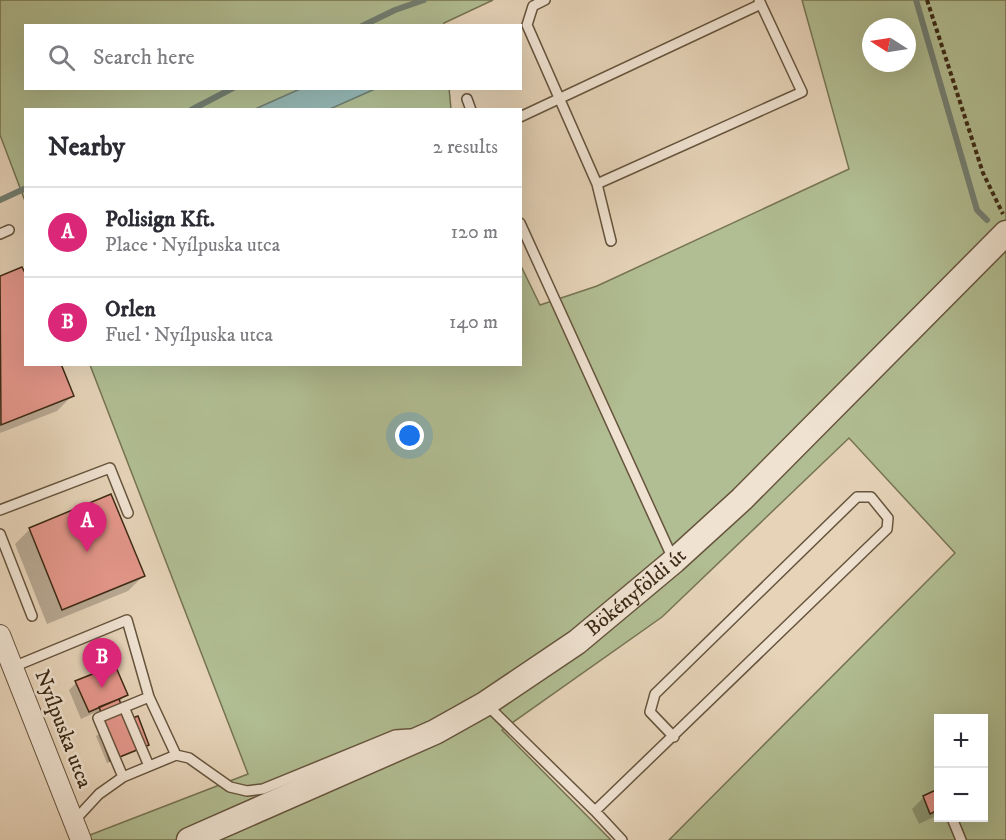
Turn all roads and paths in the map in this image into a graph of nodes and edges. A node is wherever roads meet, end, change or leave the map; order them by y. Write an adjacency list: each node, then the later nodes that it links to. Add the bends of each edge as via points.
1 (545, 0): 5 (lane, via 533,6 527,25)
2 (927, 0): 10 (path, via 982,172 1003,214)
3 (760, 2): 5 (lane); 8 (lane, via 802,92)
4 (467, 99): 6 (lane)
5 (560, 99): 7 (lane); 8 (lane)
6 (470, 108)
7 (522, 116)
8 (597, 184): 11 (lane)
9 (522, 227): 15 (lane)
10 (1005, 236): 15 (street, Bökényföldi út, via 742,499)
11 (611, 241)
12 (0, 510): 13 (lane, via 110,468)
13 (128, 513)
14 (0, 534): 16 (lane)
15 (674, 561): 20 (street, Bökényföldi út, via 577,642)
16 (32, 616)
17 (0, 635): 18 (street, Nyílpuska utca)
18 (13, 667): 19 (lane, via 127,620); 28 (street, Nyílpuska utca)
19 (149, 697): 21 (lane); 24 (lane)
20 (485, 704): 22 (street, Bökényföldi út); 27 (lane)
21 (124, 707): 25 (lane); 26 (lane, via 98,718)
22 (435, 732): 24 (lane, via 395,735 263,789 247,791 230,787 189,758); 31 (street, Bökényföldi út)
23 (674, 737): 23 (lane, via 650,712 655,694 857,497 871,497 888,518 887,529); 27 (lane)
24 (176, 755): 25 (lane)
25 (149, 766): 26 (lane)
26 (123, 777): 28 (lane, via 99,794)
27 (596, 811): 32 (lane)
28 (74, 821): 30 (street, Nyílpuska utca)
29 (954, 822): 33 (lane)
30 (81, 840)
31 (189, 840)
32 (622, 840)
33 (961, 840)

